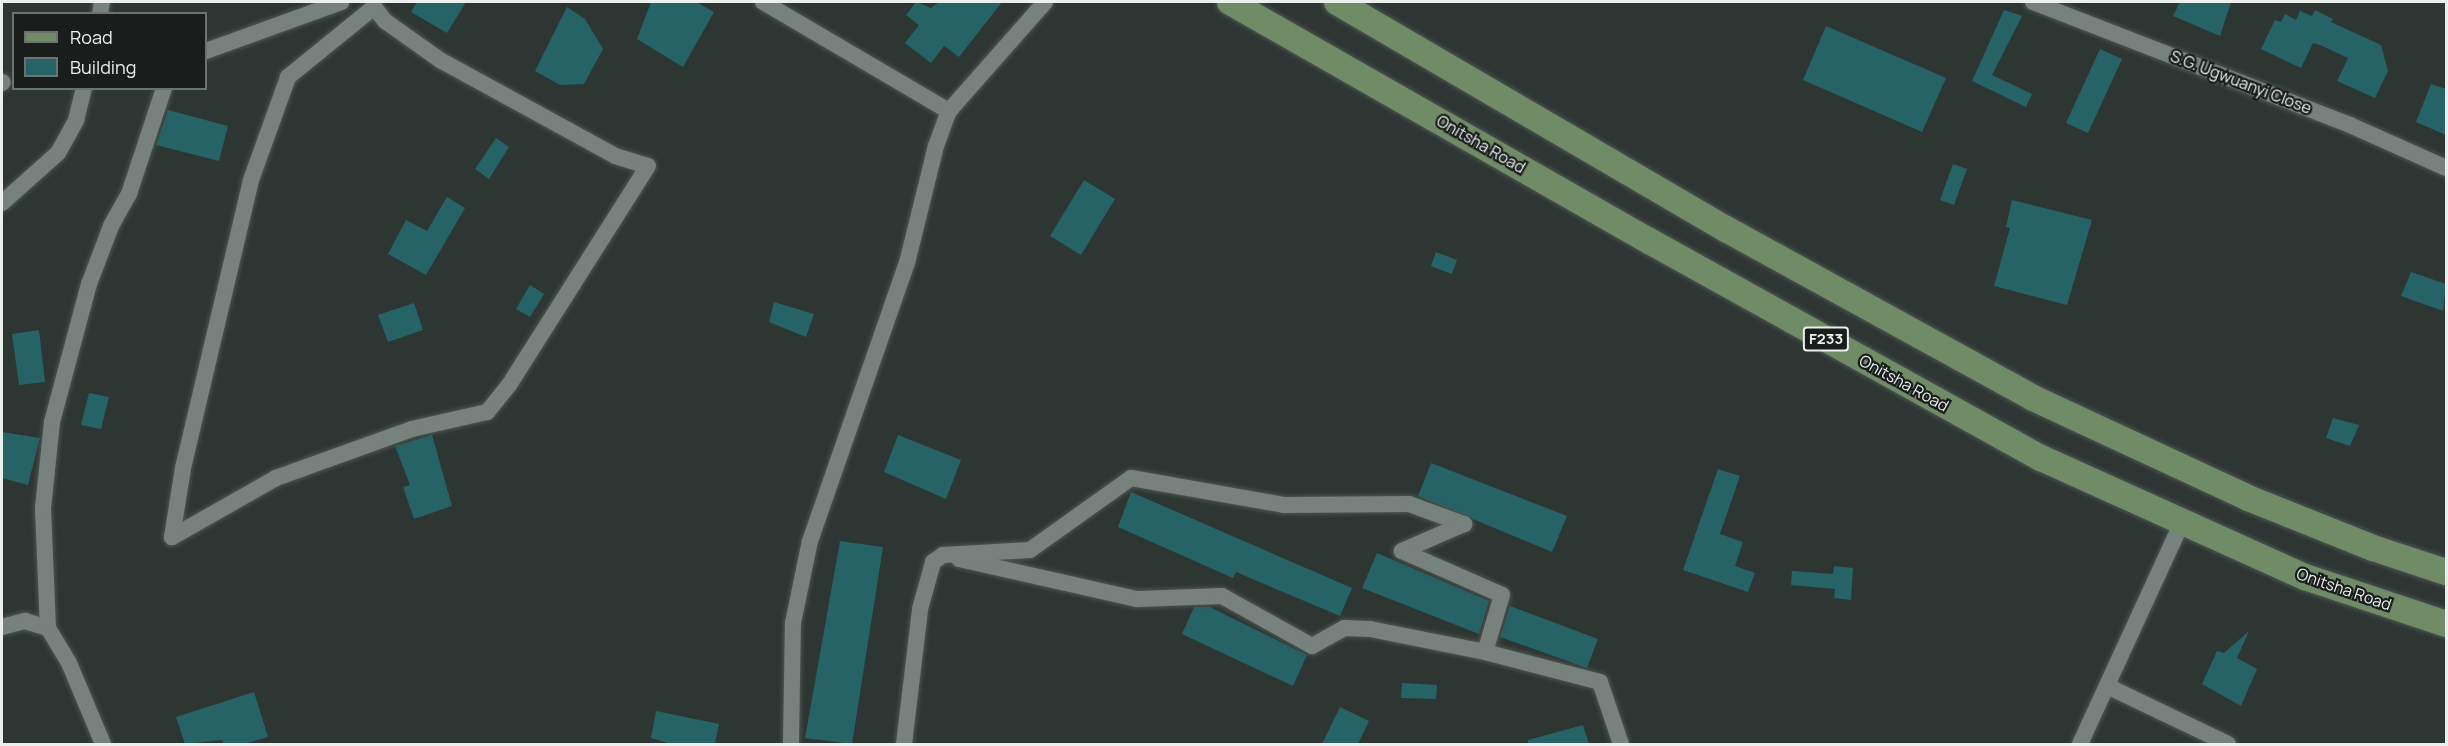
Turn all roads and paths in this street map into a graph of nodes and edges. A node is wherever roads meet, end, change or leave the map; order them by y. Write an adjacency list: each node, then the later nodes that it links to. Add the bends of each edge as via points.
1 (341, 2): 8 (street)
2 (763, 2): 11 (street)
3 (1045, 2): 11 (street)
4 (1230, 2): 14 (main road, Onitsha Road / F233, via 1869,365 2041,458)
5 (1337, 2): 16 (main road, via 1726,229 2034,398 2248,498 2373,548)
6 (2033, 2): 12 (street, S.G. Ugwuanyi Close, via 2350,125)
7 (372, 3): 7 (street, via 288,77 251,180 183,468 172,537 276,478 412,429 487,412 509,385 648,166 615,156 440,60 385,21)
8 (207, 51)
9 (84, 90): 13 (street, via 76,120 58,153)
10 (163, 90): 19 (street, via 129,194 111,226 88,284 52,422 43,508)
11 (948, 111): 23 (street, via 907,263 810,541 793,623)
12 (2446, 168)
13 (2, 203)
14 (2181, 524): 17 (main road, Onitsha Road / F233, via 2305,577); 21 (street)
15 (944, 555): 20 (street, via 1137,599 1222,596 1312,646 1344,628 1371,629); 20 (street, via 1030,550 1131,478 1284,505 1409,504 1464,524 1402,551 1502,595); 24 (street, via 933,562 920,609)
16 (2446, 572)
17 (2446, 624)
18 (2, 627): 19 (street, via 25,621)
19 (48, 628): 22 (street, via 69,663)
20 (1485, 652): 25 (street, via 1600,682)
21 (2107, 686): 26 (street); 27 (street)
22 (103, 744)
23 (791, 744)
24 (904, 744)
25 (1621, 744)
26 (2080, 744)
27 (2228, 744)

